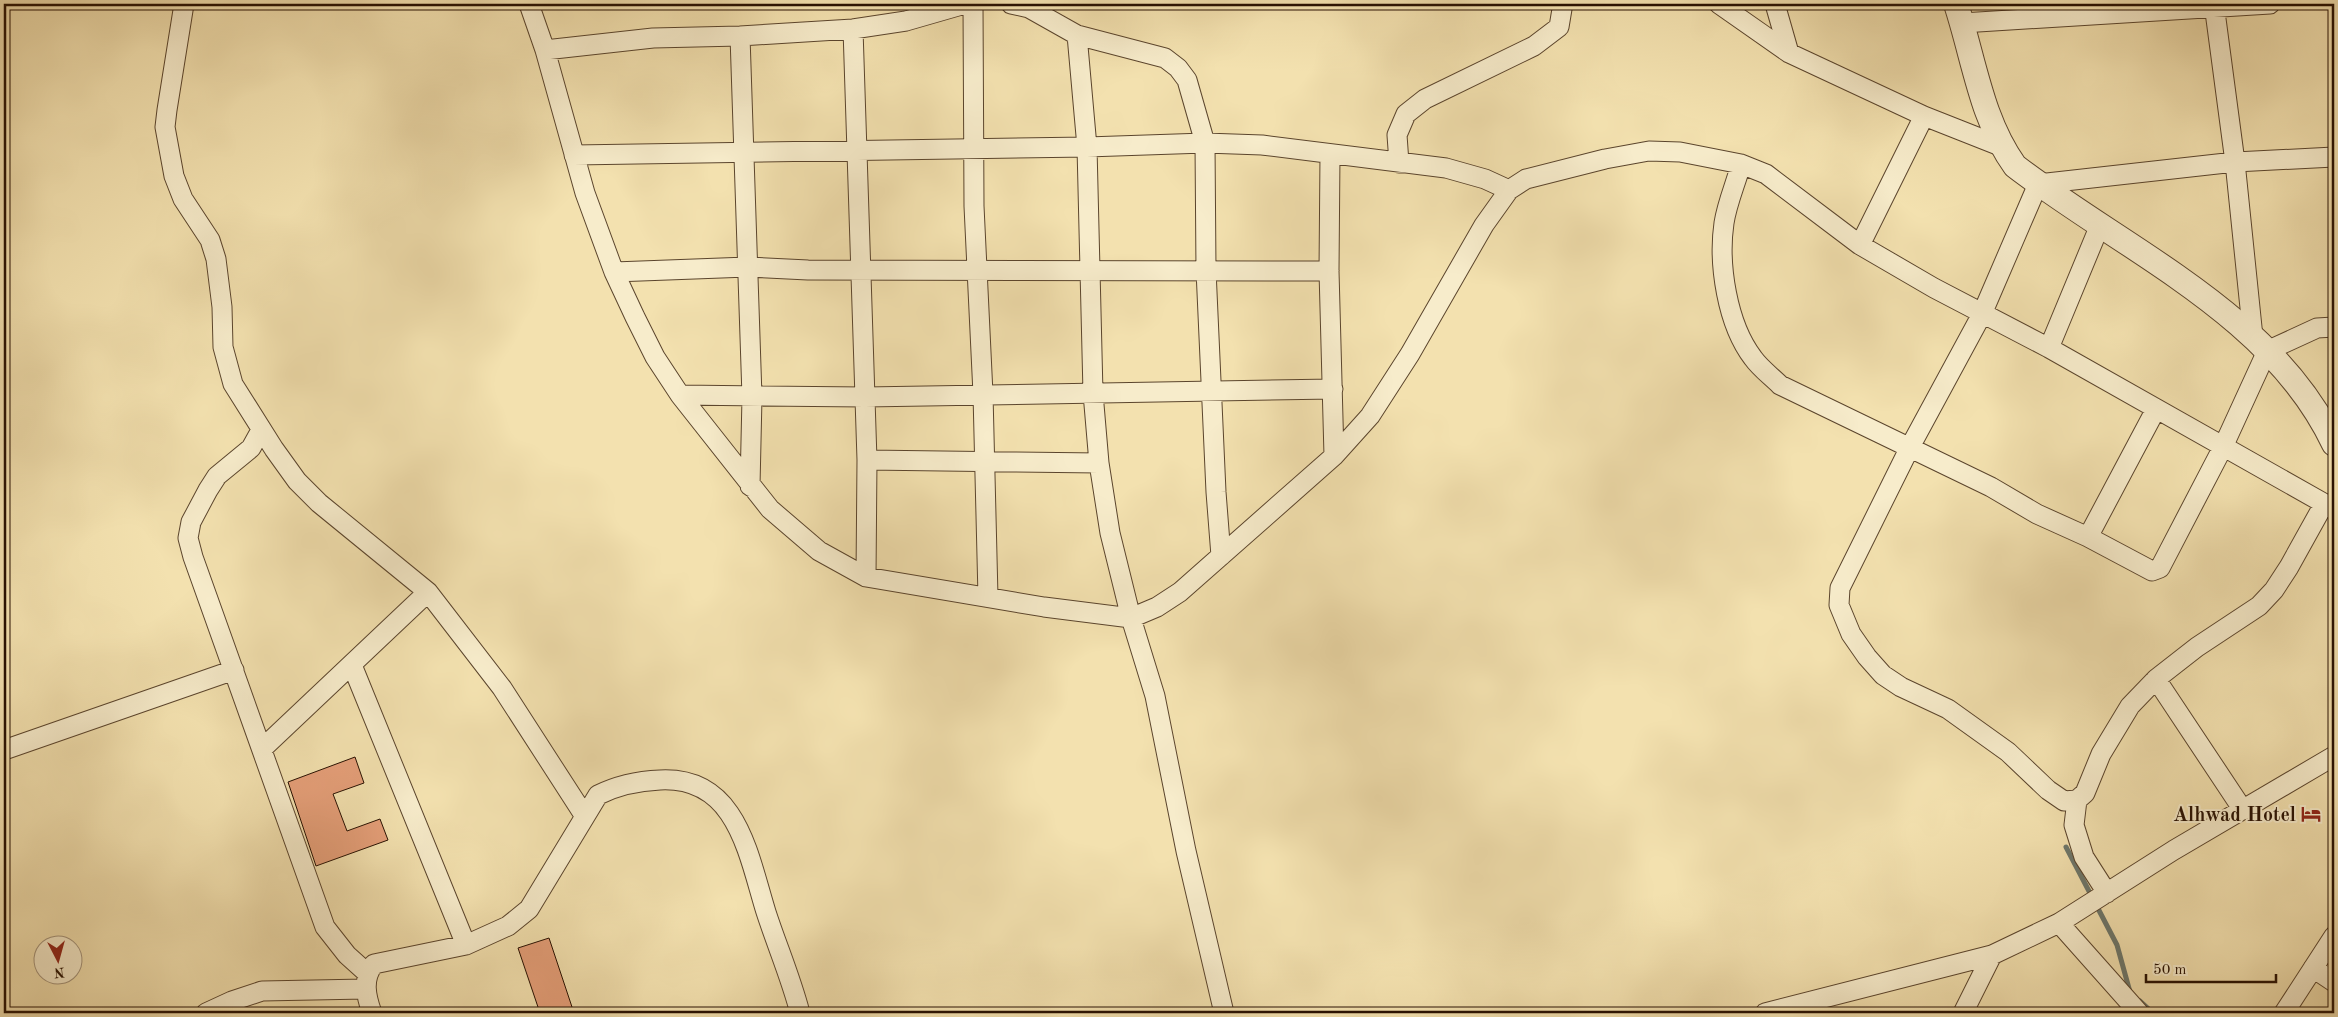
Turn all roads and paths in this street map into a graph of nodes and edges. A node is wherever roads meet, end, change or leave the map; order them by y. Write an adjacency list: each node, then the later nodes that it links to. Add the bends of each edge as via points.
1 (184, 4): 54 (street, via 165,127 168,148 183,199 210,240 216,259 226,366 232,384)
2 (529, 4): 16 (street)
3 (964, 4): 11 (street)
4 (973, 4): 22 (street)
5 (1011, 4): 14 (street, via 1029,8)
6 (1560, 4): 29 (street, via 1559,27 1534,46 1425,99 1406,114 1397,135)
7 (1719, 4): 17 (street)
8 (1775, 4): 17 (street)
9 (2270, 4): 10 (street)
10 (2214, 5): 12 (street); 28 (street)
11 (938, 7): 13 (street, via 906,21)
12 (1959, 14): 20 (street)
13 (853, 29): 15 (street); 24 (street)
14 (1077, 35): 19 (street, via 1165,58 1178,68 1187,80); 21 (street)
15 (740, 36): 16 (street, via 653,38); 23 (street)
16 (545, 50): 26 (street)
17 (1789, 53): 18 (street)
18 (1924, 116): 20 (street); 34 (street)
19 (1205, 143): 21 (street); 25 (street, via 1262,145); 39 (street)
20 (2000, 146): 31 (street, via 2014,166)
21 (1087, 147): 22 (street); 38 (street)
22 (973, 148): 24 (street); 36 (street)
23 (743, 151): 24 (street); 26 (street); 35 (street)
24 (857, 152): 37 (street)
25 (1330, 154): 29 (street); 40 (street)
26 (574, 155): 41 (street)
27 (2334, 156): 28 (street)
28 (2235, 162): 31 (street); 44 (street)
29 (1399, 163): 32 (street, via 1446,168)
30 (1741, 164): 32 (street, via 1680,152 1649,151 1556,170 1526,179); 34 (street, via 1782,184); 56 (street, via 1724,222 1722,254 1726,290 1736,326 1752,358 1780,385)
31 (2038, 184): 33 (street); 42 (street)
32 (1509, 190): 58 (street, via 1484,225 1410,354 1370,416)
33 (2100, 225): 44 (street, via 2209,300); 45 (street)
34 (1860, 245): 42 (street)
35 (748, 267): 37 (street); 41 (street); 51 (street)
36 (976, 269): 37 (street); 38 (street); 49 (street)
37 (863, 270): 52 (street)
38 (1089, 270): 39 (street); 48 (street)
39 (1206, 270): 40 (street); 47 (street)
40 (1329, 271): 46 (street)
41 (614, 272): 50 (street, via 655,357)
42 (1982, 314): 45 (street); 56 (street)
43 (2334, 327): 44 (street, via 2316,328)
44 (2260, 344): 55 (street, via 2306,394); 57 (street)
45 (2050, 348): 53 (street)
46 (1333, 389): 47 (street); 58 (street)
47 (1212, 390): 48 (street); 65 (street)
48 (1092, 393): 49 (street); 61 (street)
49 (983, 394): 52 (street); 60 (street)
50 (680, 395): 51 (street); 62 (street)
51 (752, 397): 52 (street); 62 (street)
52 (865, 397): 59 (street)
53 (2156, 409): 57 (street); 64 (street)
54 (262, 430): 67 (street, via 297,481 319,503); 71 (street, via 245,454 217,476 190,522 188,538)
55 (2334, 444)
56 (1910, 447): 64 (street); 76 (street, via 1840,588 1839,605 1851,634 1883,674 1901,687 1948,709 2008,752 2048,790 2064,800)
57 (2223, 447): 63 (street); 64 (street, via 2157,571 2138,566)
58 (1334, 456): 65 (street)
59 (867, 460): 60 (street); 66 (street)
60 (985, 462): 61 (street); 68 (street)
61 (1099, 463): 69 (street, via 1110,533)
62 (750, 486): 66 (street, via 770,509 819,551)
63 (2329, 507): 72 (street, via 2264,601)
64 (2088, 537)
65 (1221, 556): 69 (street, via 1180,592 1158,607)
66 (866, 577): 68 (street)
67 (428, 592): 70 (street); 78 (street, via 502,688)
68 (988, 597): 69 (street)
69 (1131, 618): 90 (street, via 1155,696 1186,851)
70 (352, 665): 73 (street); 82 (street)
71 (234, 670): 73 (street); 74 (street)
72 (2156, 679): 76 (street, via 2130,706 2101,754 2085,794); 77 (street)
73 (263, 748): 85 (street, via 325,927)
74 (4, 750)
75 (2334, 756): 77 (street)
76 (2077, 800): 79 (street, via 2074,825 2084,857)
77 (2243, 810): 79 (street)
78 (584, 815): 82 (street, via 529,909 508,926); 89 (street, via 598,795 642,780 674,779 694,783 713,793 734,820 751,860)
79 (2106, 894): 80 (street)
80 (2059, 923): 83 (street); 93 (street)
81 (2334, 936): 84 (street)
82 (466, 945): 85 (street, via 374,964)
83 (1992, 955): 91 (street); 92 (street)
84 (2314, 968): 86 (street); 94 (street)
85 (366, 981): 87 (street, via 262,992); 88 (street)
86 (2334, 982)
87 (206, 1013)
88 (372, 1013)
89 (800, 1013)
90 (1224, 1013)
91 (1765, 1013)
92 (1963, 1013)
93 (2140, 1013)
94 (2284, 1013)

